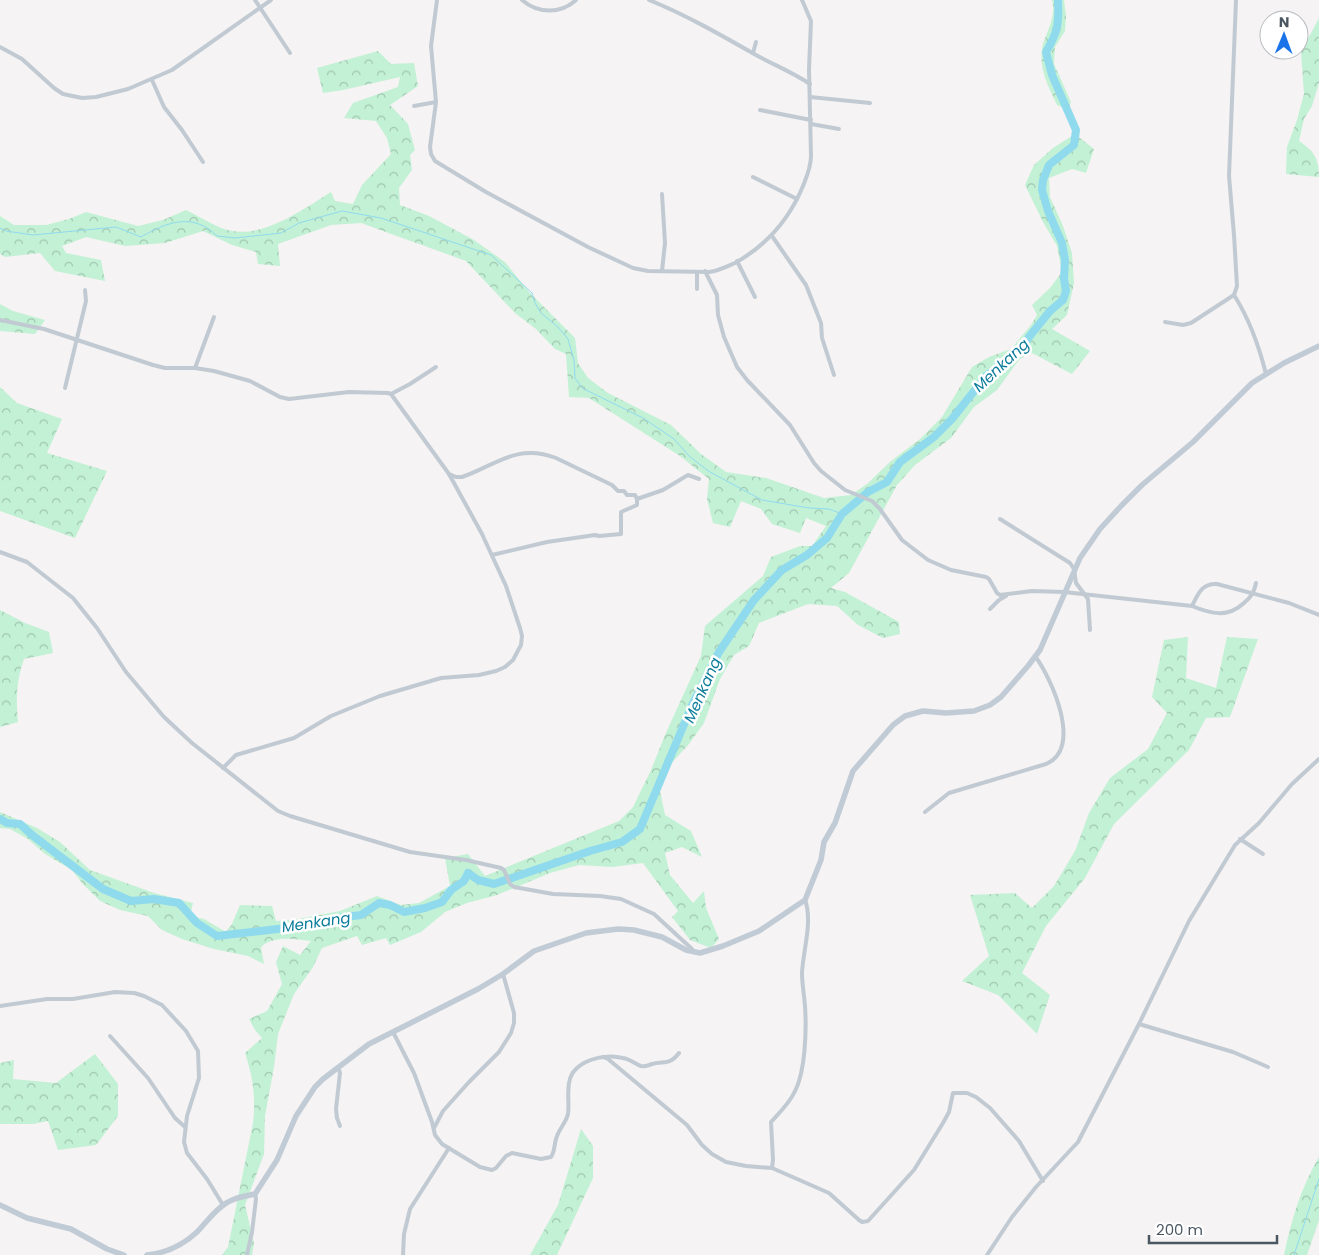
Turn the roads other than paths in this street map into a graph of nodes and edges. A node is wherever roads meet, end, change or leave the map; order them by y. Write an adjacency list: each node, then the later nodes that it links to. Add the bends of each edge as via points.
1 (255, 0): 9 (street)
2 (271, 0): 9 (street)
3 (437, 0): 17 (street, via 431,46)
4 (522, 0): 5 (street, via 537,9 556,11)
5 (576, 0)
6 (649, 0): 13 (street, via 679,12)
7 (802, 0): 15 (street, via 811,21)
8 (1236, 0): 34 (street, via 1229,176 1235,242)
9 (259, 8): 12 (street); 14 (street, via 189,59)
10 (756, 42): 13 (street)
11 (0, 47): 14 (street, via 22,58 58,92 72,97 104,96)
12 (290, 53)
13 (753, 53): 15 (street)
14 (152, 80): 23 (street, via 164,107)
15 (810, 84): 16 (street)
16 (810, 97): 18 (street); 21 (street)
17 (436, 102): 19 (street); 29 (street, via 430,148 432,158 442,166 602,255 641,270)
18 (870, 103)
19 (414, 106)
20 (760, 110): 21 (street)
21 (811, 122): 22 (street); 26 (street, via 811,163)
22 (839, 128)
23 (203, 162)
24 (753, 177): 26 (street)
25 (662, 194): 29 (street, via 665,243)
26 (797, 200): 27 (street)
27 (772, 236): 28 (street); 44 (street, via 806,285 821,323 822,338)
28 (737, 261): 30 (street, via 713,272); 35 (street)
29 (662, 271): 31 (street)
30 (706, 271): 31 (street); 57 (street, via 717,295 724,337 742,374 790,425 821,471 845,490 872,501 902,540 928,560 951,570 986,576 997,593)
31 (697, 272): 32 (street)
32 (697, 289)
33 (85, 290): 39 (street, via 86,301)
34 (1234, 295): 38 (street, via 1186,325); 43 (street, via 1251,325)
35 (755, 297)
36 (214, 317): 42 (street)
37 (0, 320): 39 (street, via 29,324)
38 (1165, 322)
39 (76, 340): 42 (street, via 161,367); 45 (street)
40 (1319, 346): 43 (street)
41 (436, 366): 46 (street)
42 (195, 368): 46 (street, via 250,381 289,399 349,392)
43 (1266, 374): 53 (street, via 1248,386 1205,430 1126,500 1100,529)
44 (834, 375)
45 (65, 388)
46 (391, 394): 47 (street)
47 (449, 474): 49 (street, via 462,477 510,455 543,455 562,461 627,495 635,495); 52 (street)
48 (699, 479): 49 (street, via 688,475 663,490)
49 (637, 499): 52 (street, via 637,505 620,513 620,534 595,534 546,542)
50 (1000, 519): 53 (street, via 1065,559)
51 (0, 552): 65 (street, via 28,562 73,598 142,693 184,736)
52 (492, 555): 65 (street, via 522,636 521,645 509,664 496,671 441,678 380,696 331,716 294,738 236,755)
53 (1074, 568): 55 (street); 58 (street, via 1076,583)
54 (1256, 583): 56 (street)
55 (1064, 592): 57 (street); 58 (street); 63 (street, via 1045,641)
56 (1253, 594): 59 (street, via 1235,610 1226,613); 59 (street, via 1209,584); 61 (street)
57 (1008, 595): 60 (street)
58 (1086, 595): 59 (street); 62 (street)
59 (1192, 606)
60 (990, 609)
61 (1319, 615)
62 (1090, 630)
63 (1035, 656): 66 (street, via 1061,708 1063,735 1057,758 949,793); 69 (street, via 1001,697 983,708 964,713 923,711 905,716 893,725 853,771)
64 (1319, 759): 67 (street)
65 (223, 768): 70 (street, via 278,811 290,816 410,852 501,868 514,887 561,895 610,897 636,904 654,914)
66 (925, 812)
67 (1240, 840): 68 (street); 73 (street, via 1195,909)
68 (1263, 854)
69 (805, 900): 70 (street, via 759,931); 84 (street, via 802,1068 788,1104 771,1122)
70 (700, 953): 71 (street, via 647,933 601,930 565,938 534,951)
71 (503, 974): 74 (street); 82 (street, via 514,1013 511,1033 499,1052 443,1111)
72 (0, 1006): 81 (street, via 115,992 134,993 155,1001 178,1021 198,1051 199,1078)
73 (1139, 1024): 78 (street, via 1233,1052); 85 (street, via 1078,1142)
74 (394, 1032): 79 (street, via 363,1048); 82 (street, via 414,1073)
75 (110, 1036): 81 (street, via 148,1078 175,1118)
76 (679, 1053): 77 (street, via 675,1060 665,1064 646,1066 624,1058)
77 (603, 1058): 83 (street, via 591,1060 573,1073 568,1114 549,1159 512,1152 492,1170); 84 (street, via 686,1126 712,1154 726,1162)
78 (1268, 1067)
79 (338, 1068): 80 (street, via 336,1113); 86 (street, via 315,1087)
80 (340, 1126)
81 (185, 1127): 88 (street, via 187,1152)
82 (434, 1128): 83 (street, via 437,1137)
83 (449, 1148): 93 (street, via 410,1209)
84 (772, 1168): 85 (street, via 819,1188 862,1222 868,1221 914,1170 949,1112 953,1093 960,1092 976,1097 990,1108 1019,1141)
85 (1043, 1181): 94 (street, via 1006,1224)
86 (255, 1194): 88 (street); 92 (street)
87 (0, 1205): 89 (street, via 28,1218 71,1229)
88 (223, 1205): 91 (street, via 182,1243 165,1252)
89 (117, 1254): 90 (street)
90 (124, 1255)
91 (147, 1255)
92 (247, 1255)
93 (402, 1255)
94 (988, 1255)

